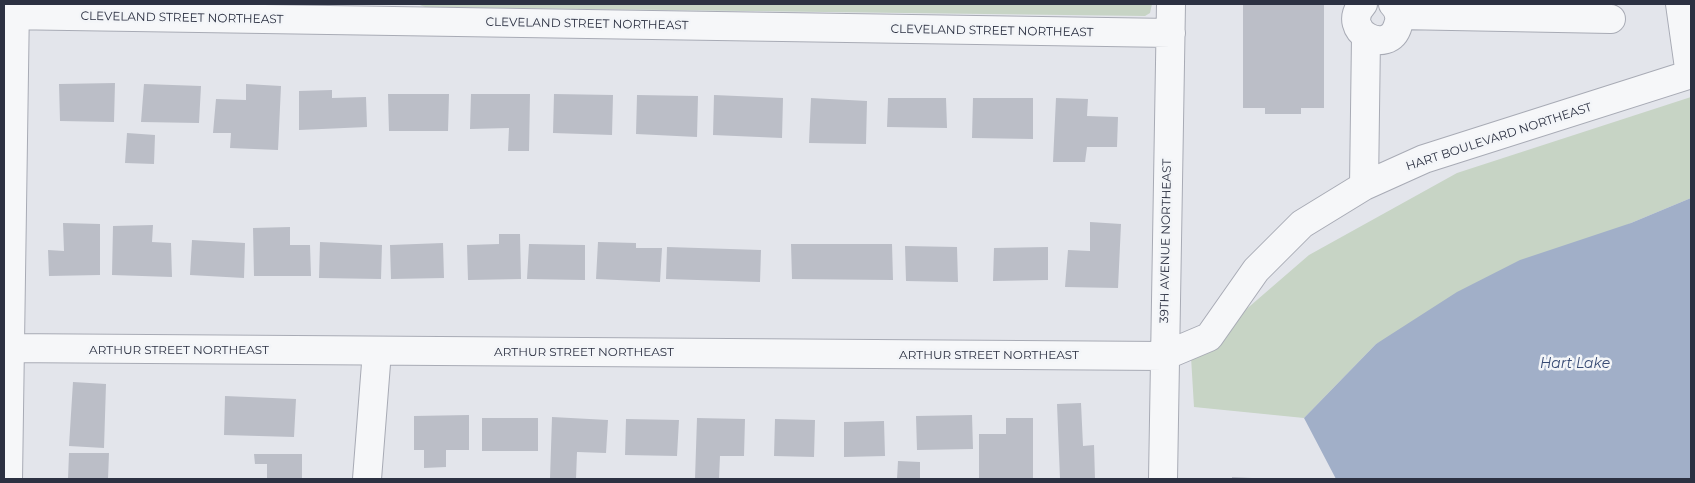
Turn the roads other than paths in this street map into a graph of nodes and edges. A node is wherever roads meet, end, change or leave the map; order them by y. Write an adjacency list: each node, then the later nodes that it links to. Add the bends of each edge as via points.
1 (1171, 4): 8 (street, 39TH AVENUE NORTHEAST)
2 (1363, 4): 9 (street, via 1356,19)
3 (1680, 4): 10 (street)
4 (1396, 9): 7 (street); 9 (street, via 1397,30 1386,39)
5 (11, 11): 6 (street, CLEVELAND STREET NORTHEAST); 12 (street)
6 (396, 12): 8 (street, CLEVELAND STREET NORTHEAST)
7 (1611, 20)
8 (1171, 33): 14 (street, 39TH AVENUE NORTHEAST)
9 (1366, 37): 11 (street)
10 (1690, 75): 11 (street, HART BOULEVARD NORTHEAST, via 1424,159)
11 (1364, 186): 14 (street, HART BOULEVARD NORTHEAST, via 1302,224 1256,270 1209,337)
12 (7, 348): 13 (street, ARTHUR STREET NORTHEAST); 15 (street)
13 (377, 351): 14 (street, ARTHUR STREET NORTHEAST); 16 (street)
14 (1164, 356): 17 (street, 39TH AVENUE NORTHEAST)
15 (8, 479)
16 (367, 479)
17 (1163, 479)

